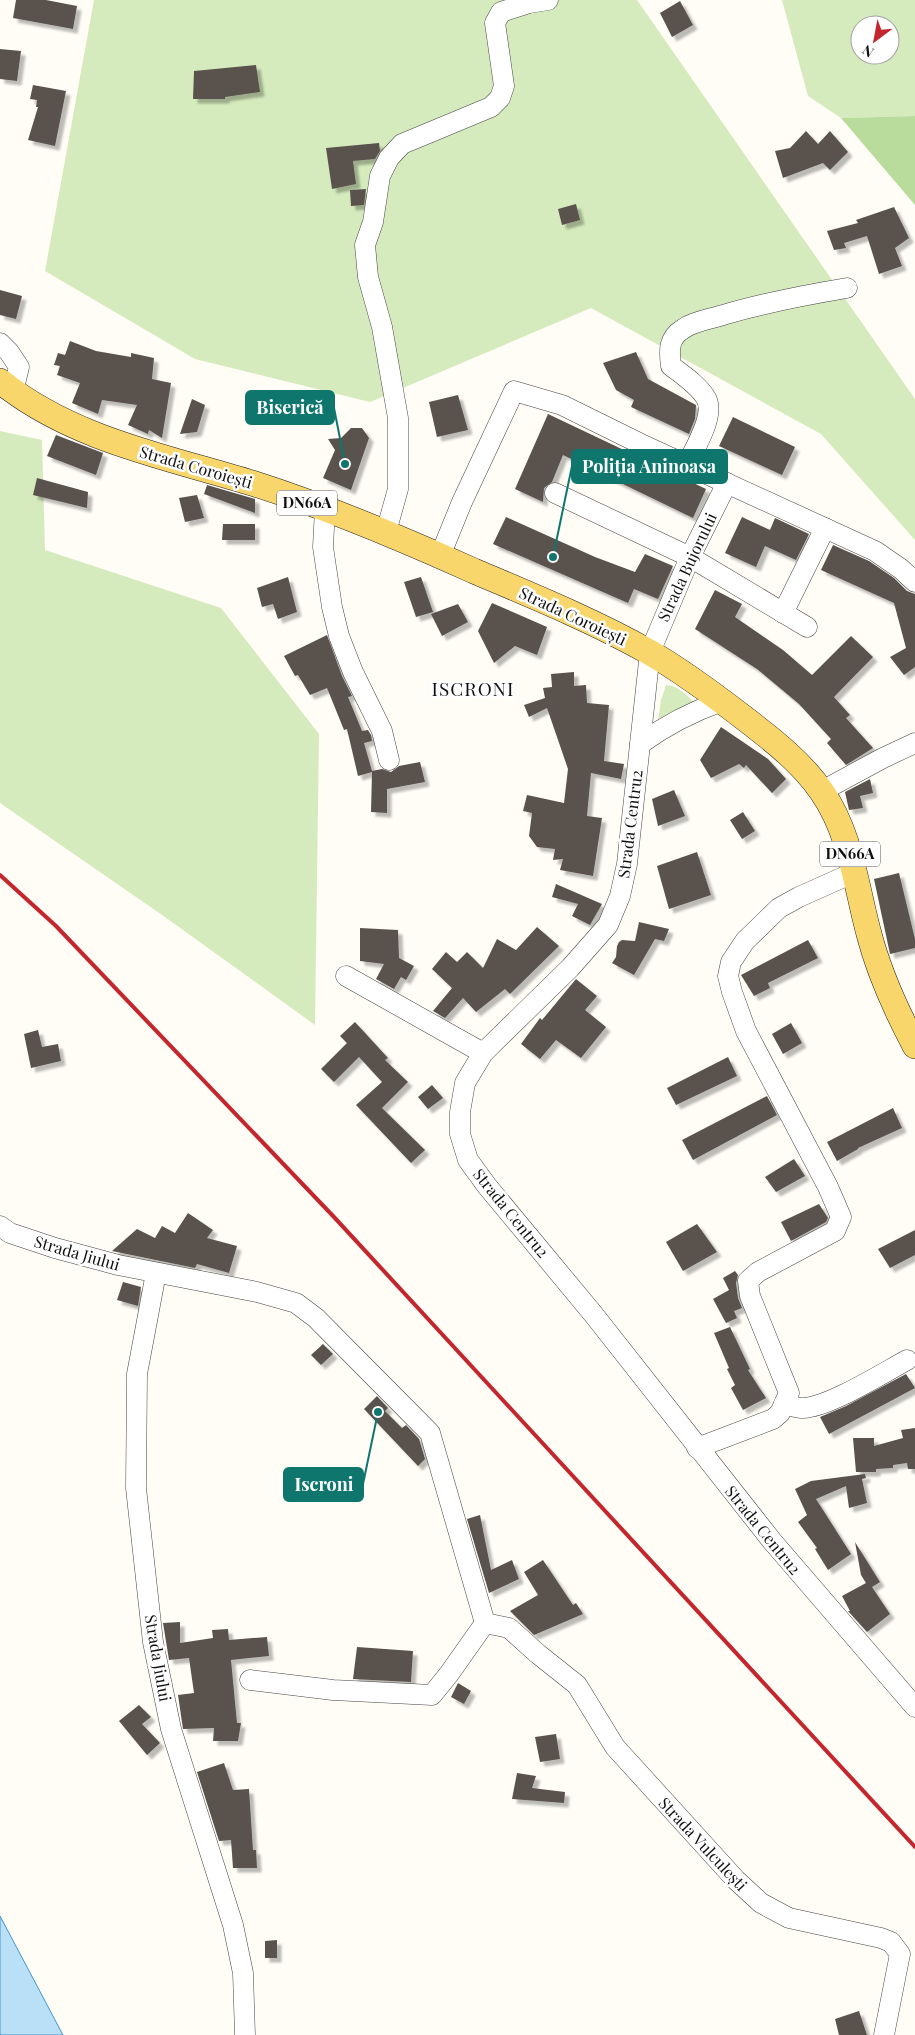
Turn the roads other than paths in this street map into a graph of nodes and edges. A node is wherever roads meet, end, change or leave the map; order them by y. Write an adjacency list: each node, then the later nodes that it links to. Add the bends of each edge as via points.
1 (548, 0): 10 (street, via 501,12 495,24 504,86 500,98 491,107 402,144 389,158 380,176 365,252 398,418 398,489)
2 (847, 288): 5 (street, via 768,302 683,329 672,340 668,351 671,366 689,380 708,404 707,423)
3 (0, 343): 4 (street, via 19,367)
4 (16, 393): 8 (main road, Strada Coroiești / DN66A, via 66,422 125,446)
5 (688, 465): 6 (street); 11 (street, via 562,405 514,391)
6 (727, 483): 9 (street); 12 (street, Strada Bujorului)
7 (555, 493): 12 (street)
8 (325, 509): 10 (main road, Strada Coroiești / DN66A); 20 (street, via 323,547 334,617 353,672 382,730)
9 (825, 528): 13 (street, via 875,551); 14 (street)
10 (386, 532): 11 (main road, Strada Coroiești / DN66A)
11 (440, 556): 16 (main road, Strada Coroiești / DN66A)
12 (690, 557): 14 (street); 16 (street, Strada Bujorului)
13 (915, 582)
14 (783, 613): 15 (street)
15 (807, 627)
16 (650, 652): 17 (main road, Strada Coroiești / DN66A); 19 (street, Strada Centru2)
17 (722, 701): 19 (street, via 692,712); 21 (main road, Strada Coroiești / DN66A, via 775,742)
18 (915, 743): 21 (street)
19 (640, 744): 25 (street, Strada Centru2, via 627,864 620,896 608,925 570,968)
20 (389, 760)
21 (822, 792): 22 (main road, Strada Coroiești / DN66A, via 838,822)
22 (855, 872): 24 (main road, Strada Coroiești / DN66A, via 878,966); 29 (street, via 779,908 745,941 731,962 728,976 746,1030 841,1217 835,1231 758,1272 748,1281 750,1296 789,1393)
23 (346, 976): 25 (street)
24 (915, 1046)
25 (483, 1053): 30 (street, Strada Centru2, via 465,1083 460,1112 460,1134 468,1160)
26 (0, 1226): 27 (street, Strada Jiului, via 10,1233 55,1248)
27 (156, 1273): 31 (street, Strada Jiului, via 257,1292 296,1303 316,1318 430,1433); 34 (street, Strada Jiului, via 137,1374 136,1488 153,1642 172,1729 233,1925 243,1973)
28 (907, 1360): 29 (street, via 816,1406 802,1408)
29 (784, 1404): 30 (street, via 773,1419)
30 (697, 1448): 33 (street, Strada Centru2, via 772,1541)
31 (485, 1623): 32 (street, via 432,1695 333,1690); 35 (street, Strada Vulculești, via 509,1628 577,1685 615,1747 760,1903 788,1918 891,1942 900,1954)
32 (250, 1680)
33 (915, 1707)
34 (245, 2035)
35 (884, 2035)

